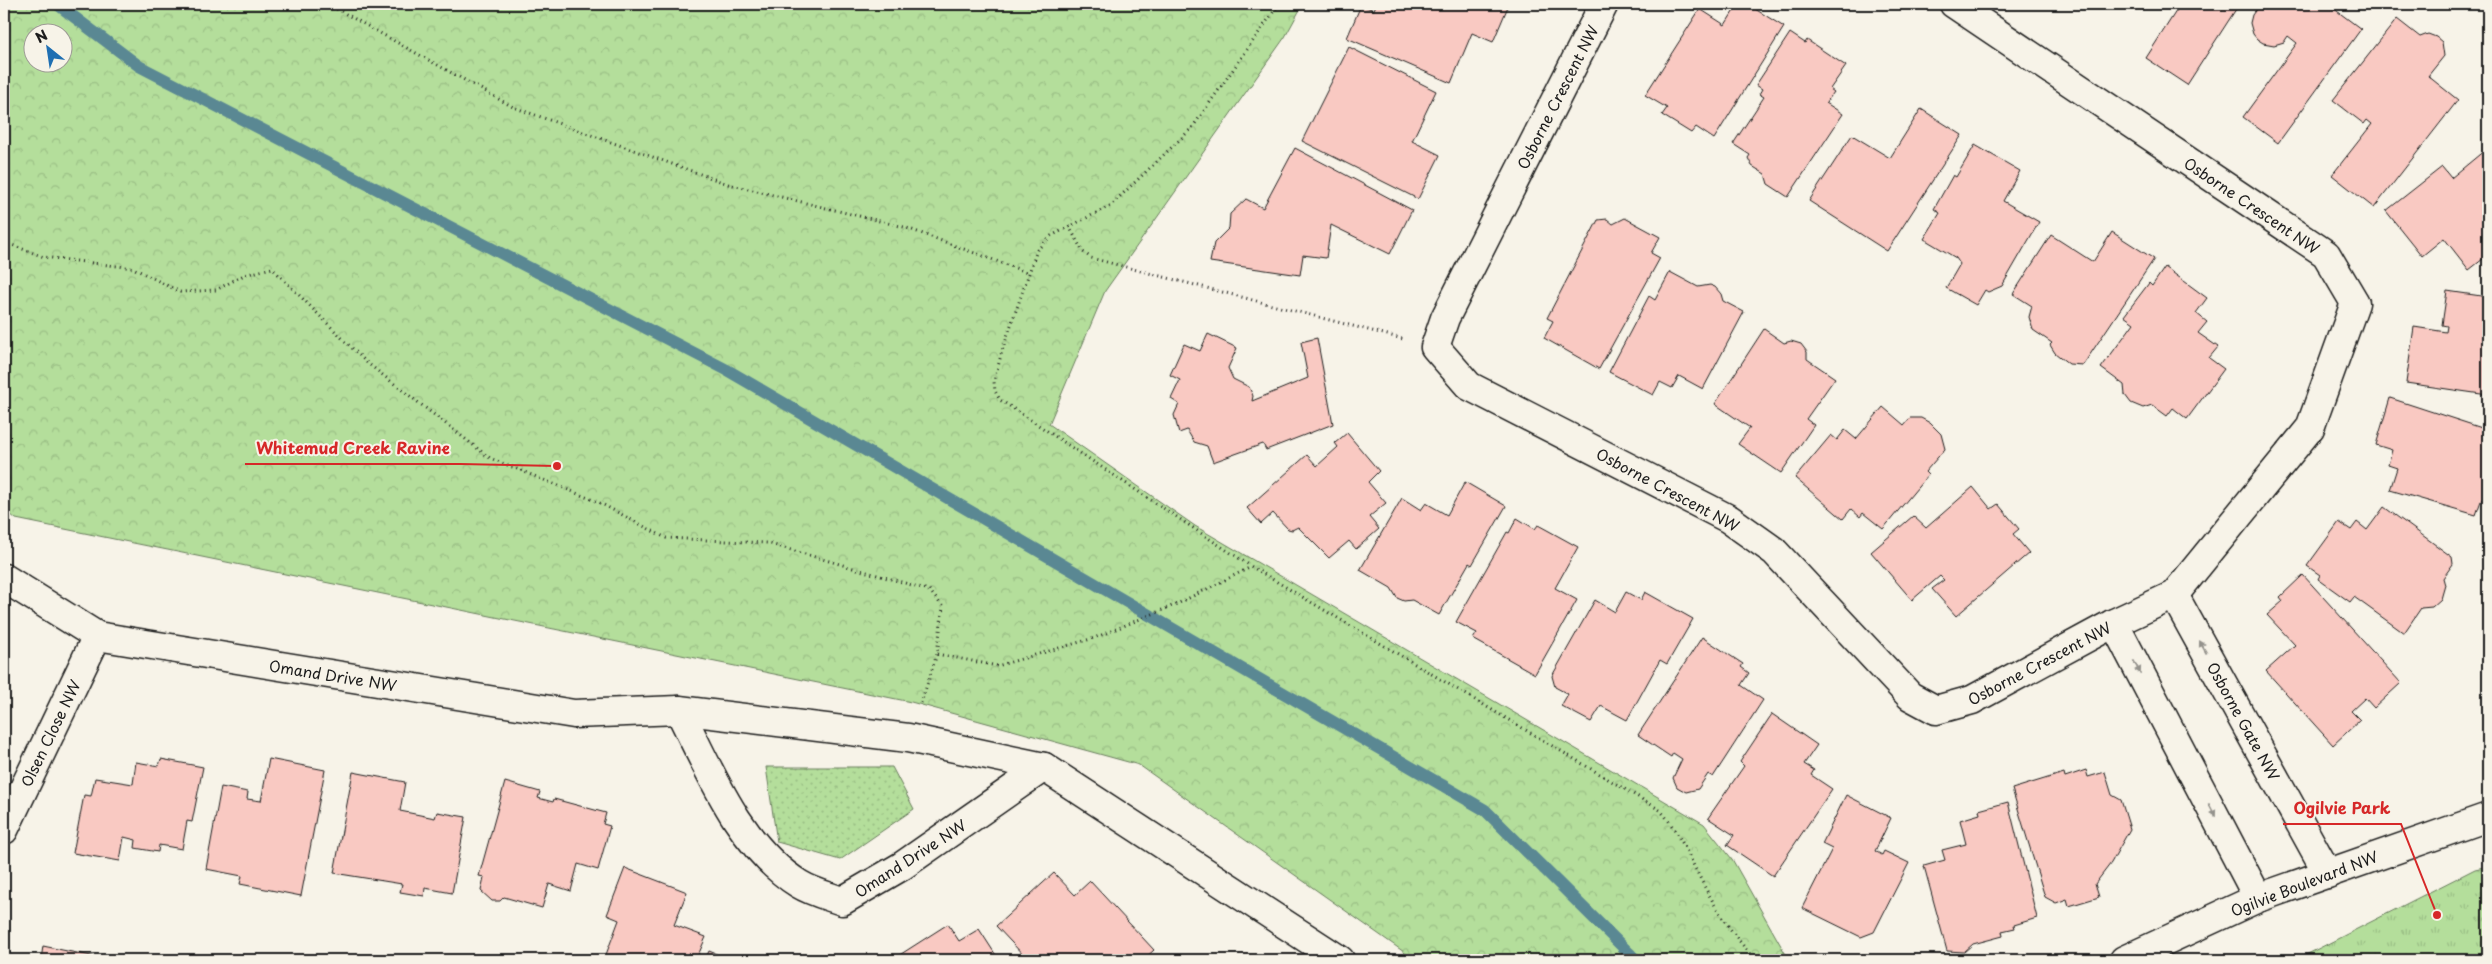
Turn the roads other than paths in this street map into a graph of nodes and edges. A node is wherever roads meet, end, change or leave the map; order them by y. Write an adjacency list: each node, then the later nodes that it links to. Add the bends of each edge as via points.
1 (1604, 4): 5 (street, Osborne Crescent NW, via 1445,318 1435,347 1469,386 1729,519 1774,551 1910,696 1936,710 1972,700)
2 (1954, 4): 4 (street, Osborne Crescent NW, via 2326,254 2355,303 2310,428)
3 (4, 578): 6 (street, Omand Drive NW)
4 (2174, 595): 5 (street, Osborne Crescent NW); 11 (street, Osborne Gate NW, one-way to 4)
5 (2114, 623): 12 (street, one-way to 12)
6 (97, 636): 7 (street, Omand Drive NW, via 574,714); 10 (street, Olsen Close NW)
7 (679, 710): 8 (street, Omand Drive NW, via 908,738); 8 (street, Omand Drive NW, via 716,783 754,846 800,884 842,901 902,866)
8 (1044, 767): 13 (street, Omand Drive NW)
9 (2488, 816): 11 (street, Ogilvie Boulevard NW)
10 (4, 830)
11 (2328, 874): 12 (street, Ogilvie Boulevard NW)
12 (2258, 898): 14 (street, Ogilvie Boulevard NW)
13 (1340, 960)
14 (2124, 960)

